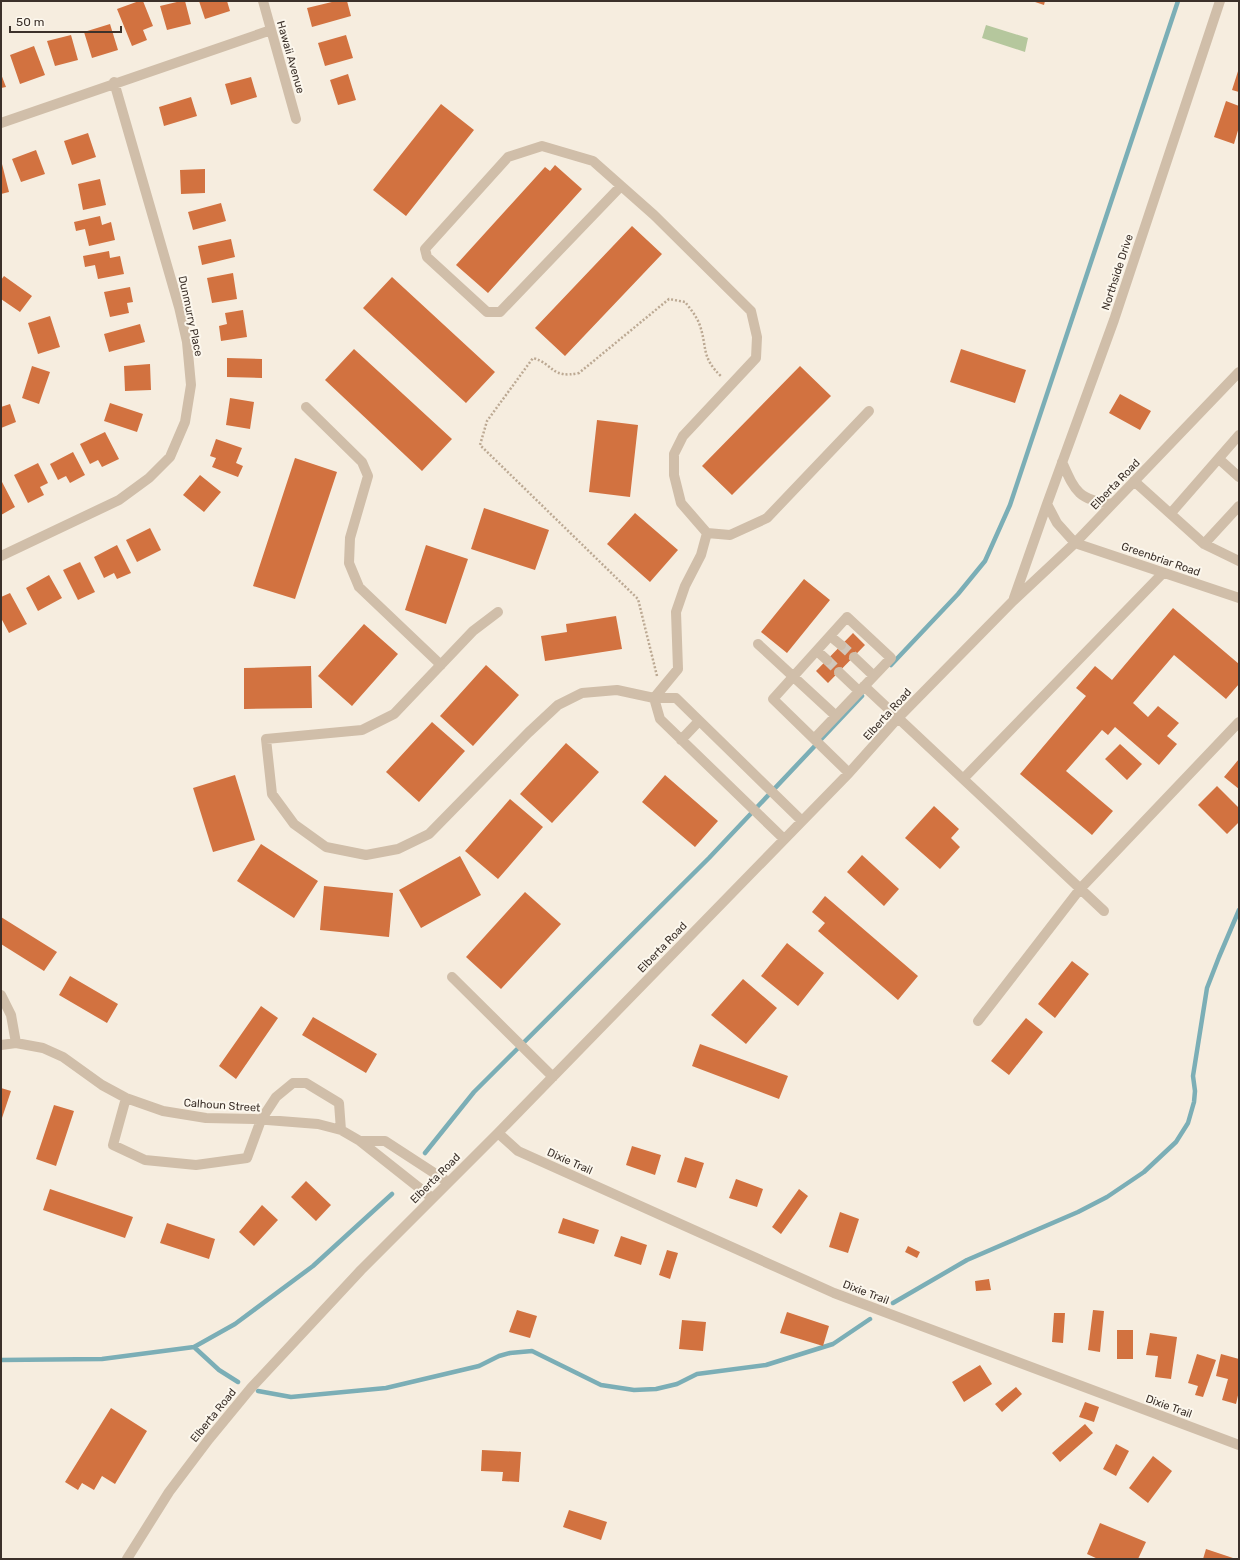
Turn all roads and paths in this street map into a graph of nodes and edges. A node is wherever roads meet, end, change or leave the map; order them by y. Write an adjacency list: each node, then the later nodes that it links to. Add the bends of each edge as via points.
1 (262, 1): 3 (street, Hawaii Avenue)
2 (1220, 1): 14 (street, Northside Drive, via 1114,320)
3 (271, 30): 4 (street); 5 (street, Hawaii Avenue)
4 (114, 82): 6 (street); 24 (street, Dunmurry Place, via 187,342 191,385 186,422 170,457 149,478 119,500)
5 (296, 119)
6 (1, 122)
7 (621, 186): 7 (street, via 500,312 487,312 427,257 425,249 508,157 542,146 593,161); 9 (street, via 751,311 757,337 756,358)
8 (1239, 372): 16 (street, Elberta Road)
9 (731, 385): 21 (street, via 683,436 674,454 674,475 681,503); 41 (path, via 712,368 705,354 699,323 686,302 669,300 579,373 567,376 553,371 542,361 533,358 487,421 481,437 480,445 638,599)
10 (306, 407): 36 (street, via 362,462 368,476 350,538 349,563 359,587)
11 (869, 411): 21 (street, via 767,518 730,535)
12 (1239, 435): 13 (street)
13 (1218, 459): 15 (street); 20 (street)
14 (1062, 462): 17 (street, Northside Drive); 18 (street, via 1073,486 1082,495 1095,502)
15 (1239, 477)
16 (1134, 481): 18 (street, Elberta Road); 20 (street)
17 (1047, 504): 22 (street, via 1057,522); 28 (street, Northside Drive)
18 (1112, 504): 22 (street, Elberta Road)
19 (1239, 506): 23 (street)
20 (1171, 513): 23 (street)
21 (707, 533): 41 (street, via 701,555 685,586 676,612 678,669)
22 (1075, 543): 26 (street, Greenbriar Road); 28 (street, Elberta Road)
23 (1204, 544): 25 (street)
24 (1, 556)
25 (1239, 561)
26 (1163, 573): 27 (street, Greenbriar Road); 49 (street)
27 (1239, 598)
28 (1013, 601): 43 (street, Elberta Road)
29 (498, 612): 36 (street, via 473,630)
30 (830, 636): 32 (street); 33 (street); 39 (street, via 847,617 891,658)
31 (758, 644): 38 (street)
32 (841, 645)
33 (816, 651): 35 (street); 38 (street)
34 (854, 657): 39 (street)
35 (827, 660)
36 (441, 665): 41 (street, via 394,714 362,730 266,739 272,794 294,824 326,846 366,855 398,849 429,834 528,732 558,705 582,693 617,690)
37 (839, 672): 40 (street)
38 (794, 676): 42 (street); 46 (street, via 773,699)
39 (874, 676): 40 (street)
40 (862, 689): 42 (street); 43 (street)
41 (657, 694): 44 (street, via 676,698); 47 (street, via 660,719)
42 (836, 716): 46 (street)
43 (898, 718): 48 (street, Elberta Road); 49 (street)
44 (699, 721): 47 (street); 50 (street)
45 (1239, 722): 52 (street)
46 (814, 739): 48 (street)
47 (681, 740): 51 (street)
48 (849, 773): 50 (street, Elberta Road)
49 (963, 779): 52 (street)
50 (802, 821): 51 (street, Elberta Road)
51 (784, 840): 59 (street, Elberta Road)
52 (1080, 888): 53 (street); 56 (street)
53 (1104, 911)
54 (452, 977): 59 (street)
55 (1, 994): 57 (street, via 11,1015)
56 (978, 1022)
57 (16, 1043): 58 (street, Calhoun Street); 60 (street, Calhoun Street, via 43,1048 63,1057 102,1085)
58 (1, 1045)
59 (553, 1077): 63 (street, Elberta Road)
60 (126, 1098): 61 (street, Calhoun Street, via 163,1111 184,1115); 61 (street, via 113,1145 145,1160 196,1165 247,1158)
61 (261, 1120): 62 (street, Calhoun Street, via 318,1124); 62 (street, via 276,1097 293,1083 306,1083 339,1103)
62 (341, 1130): 64 (street, Calhoun Street)
63 (498, 1134): 65 (street, Elberta Road); 67 (street, Dixie Trail, via 518,1151 834,1293)
64 (360, 1140): 65 (street, Calhoun Street, via 385,1142); 66 (street, Calhoun Street)
65 (448, 1182): 66 (street, Elberta Road)
66 (432, 1198): 68 (street, Elberta Road, via 251,1388 168,1492)
67 (1239, 1445)
68 (127, 1559)

